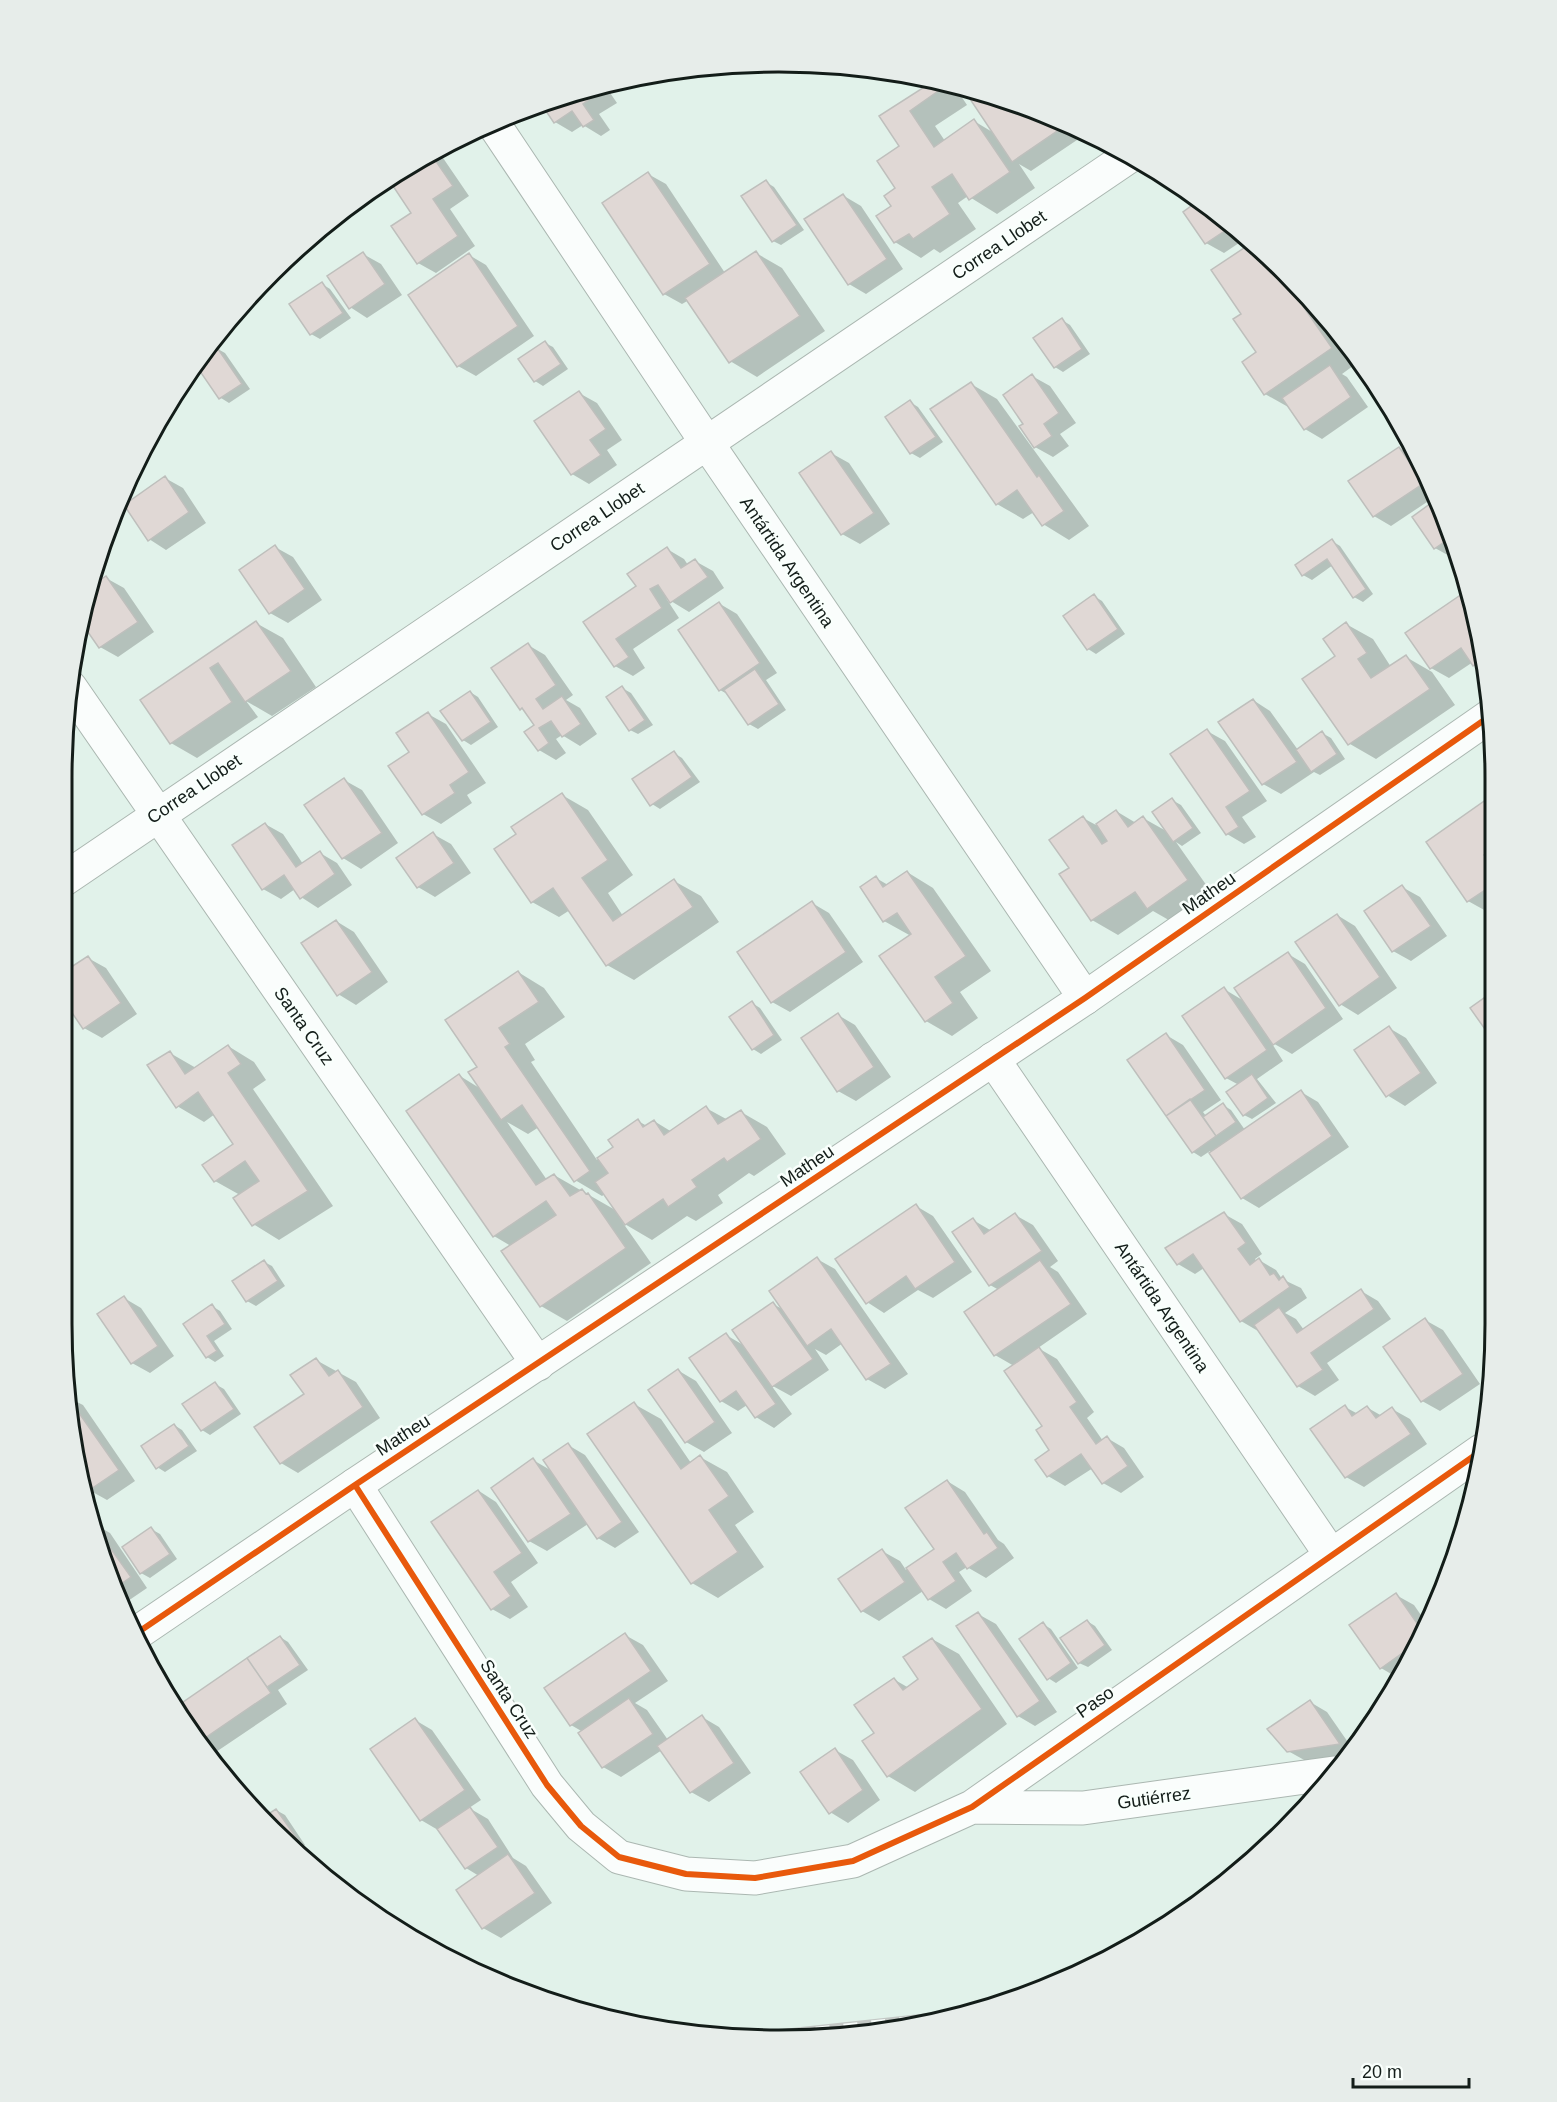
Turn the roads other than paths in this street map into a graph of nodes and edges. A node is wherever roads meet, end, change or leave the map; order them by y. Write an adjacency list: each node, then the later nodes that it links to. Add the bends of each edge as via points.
1 (498, 131): 3 (street, Antártida Argentina)
2 (1122, 161): 3 (street, Correa Llobet)
3 (706, 443): 6 (street, Correa Llobet); 8 (street, Antártida Argentina)
4 (77, 697): 6 (street, Santa Cruz)
5 (1482, 722): 8 (street, Matheu)
6 (157, 814): 7 (street, Correa Llobet); 10 (street, Santa Cruz)
7 (72, 874)
8 (1085, 998): 9 (street, Matheu)
9 (993, 1059): 10 (street, Matheu); 13 (street, Antártida Argentina)
10 (538, 1364): 12 (street, Matheu)
11 (1472, 1458): 13 (street, Paso)
12 (355, 1485): 14 (street, Matheu); 17 (street, Santa Cruz, via 553,1793 581,1826 619,1857)
13 (1331, 1555): 16 (street, Paso)
14 (142, 1630)
15 (1322, 1775): 16 (street, Gutiérrez, via 1083,1808)
16 (972, 1807): 17 (street, Paso, via 853,1861 754,1878)
17 (686, 1874)

